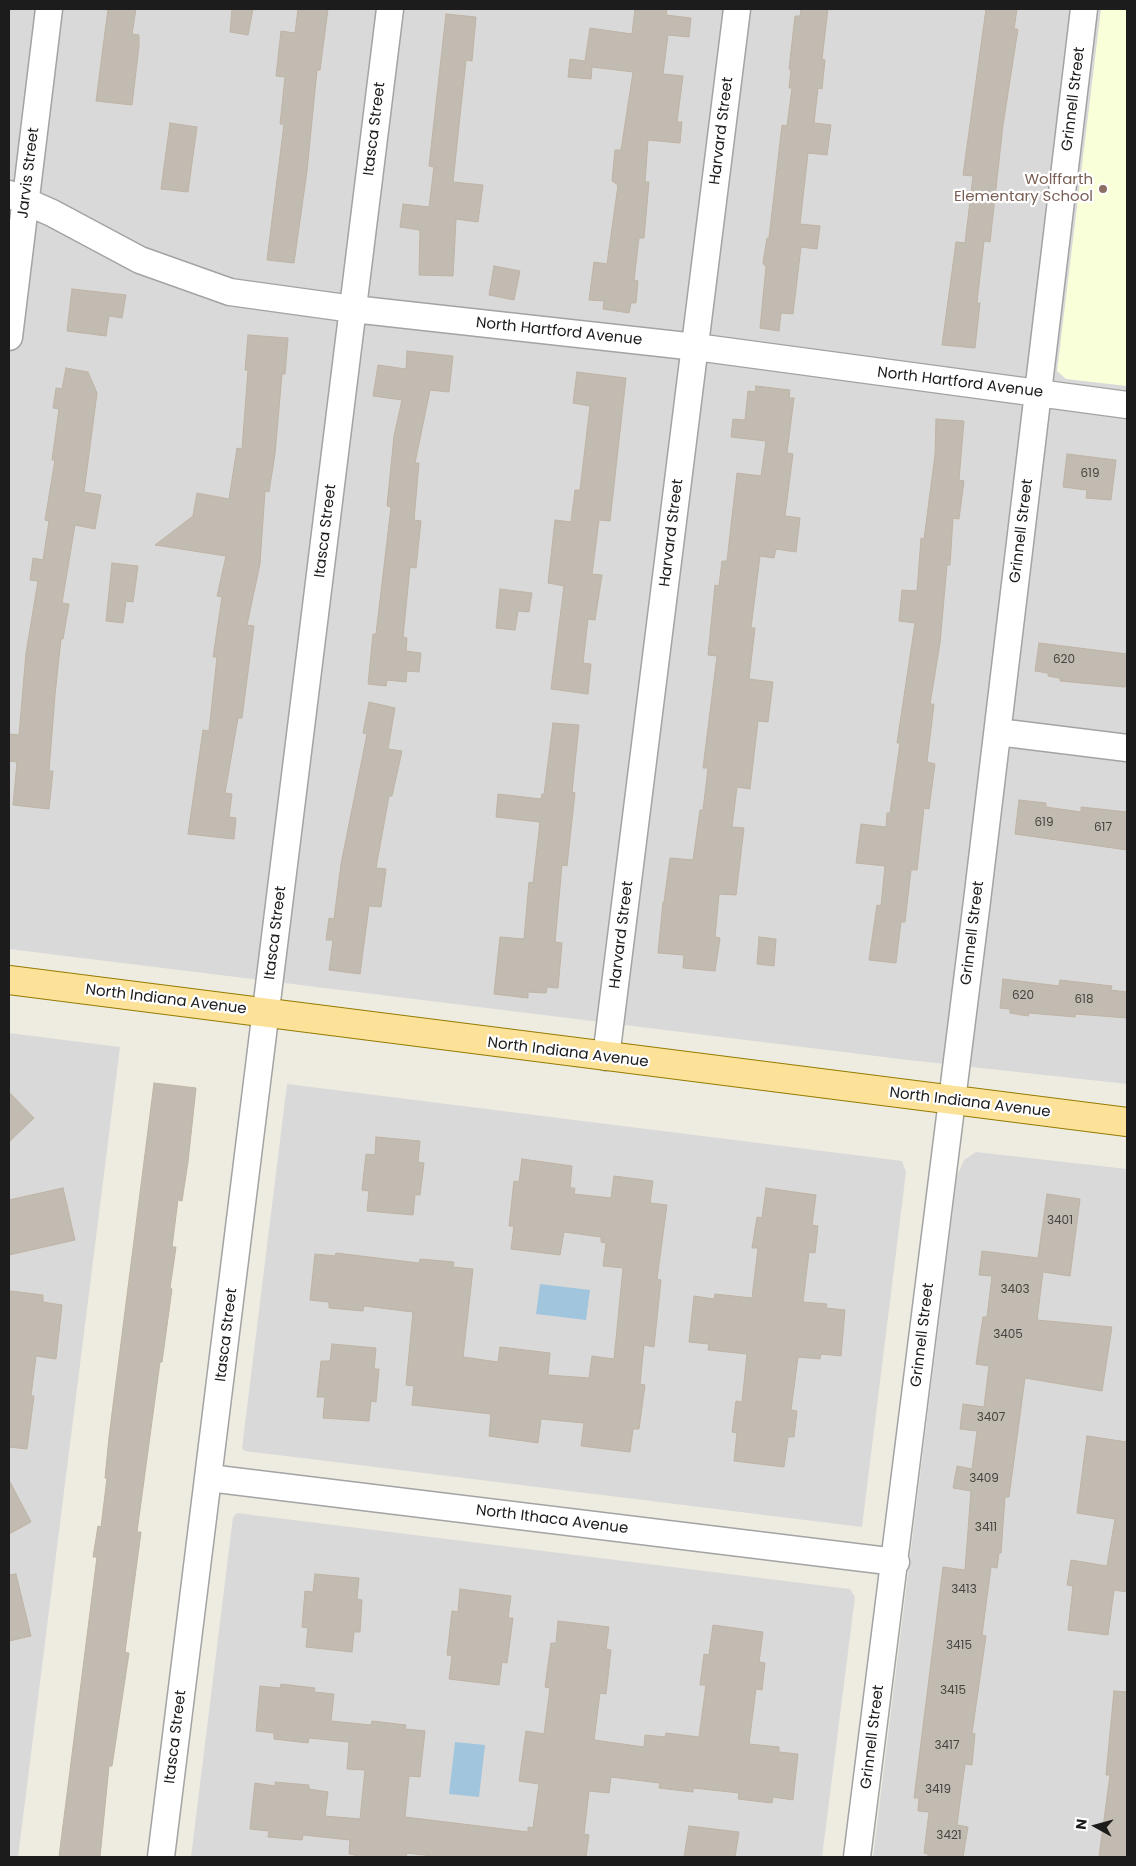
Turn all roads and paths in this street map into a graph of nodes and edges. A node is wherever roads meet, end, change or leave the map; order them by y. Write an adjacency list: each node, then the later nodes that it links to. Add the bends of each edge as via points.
1 (49, 9): 5 (street, Jarvis Street)
2 (390, 9): 6 (street, Itasca Street)
3 (738, 9): 8 (street, Harvard Street)
4 (1084, 9): 9 (street, Grinnell Street)
5 (17, 198): 6 (street, North Hartford Avenue, via 140,260 230,292); 7 (street, Jarvis Street)
6 (353, 309): 8 (street, North Hartford Avenue); 14 (street, Itasca Street)
7 (9, 337)
8 (696, 347): 9 (street, North Hartford Avenue); 15 (street, Harvard Street)
9 (1039, 394): 10 (street, North Hartford Avenue); 11 (street, Grinnell Street)
10 (1127, 405)
11 (998, 732): 12 (street); 16 (street, Grinnell Street)
12 (1127, 748)
13 (9, 980): 14 (main road, North Indiana Avenue)
14 (266, 1013): 15 (main road, North Indiana Avenue); 18 (street, Itasca Street)
15 (606, 1058): 16 (main road, North Indiana Avenue)
16 (952, 1102): 17 (main road, North Indiana Avenue); 19 (street, Grinnell Street)
17 (1127, 1122)
18 (209, 1478): 19 (street, North Ithaca Avenue); 20 (street, Itasca Street)
19 (896, 1562): 21 (street, Grinnell Street)
20 (161, 1857)
21 (857, 1857)

